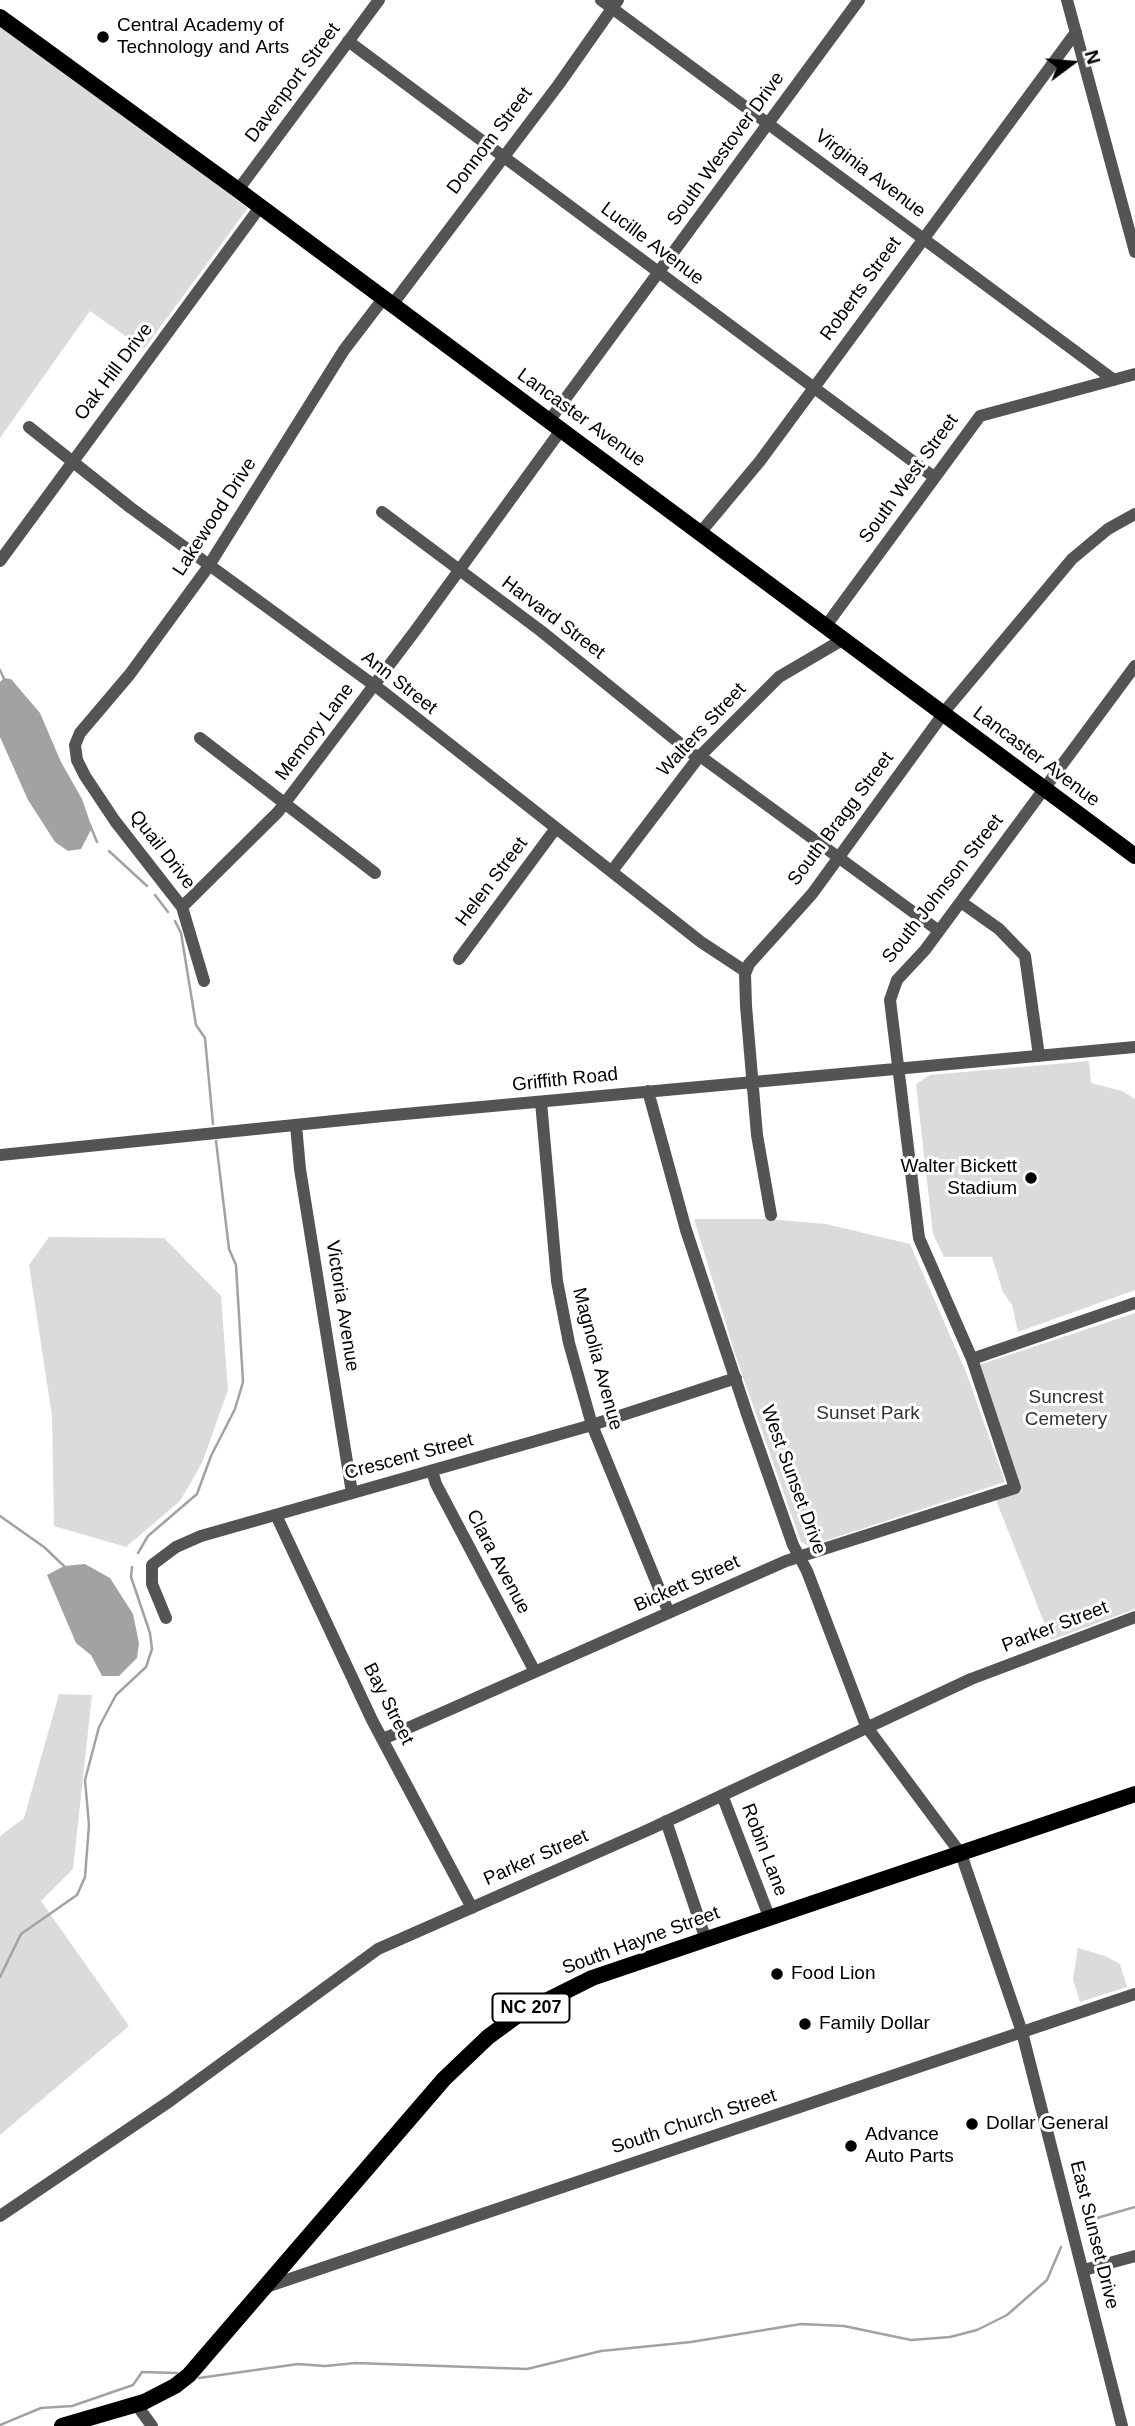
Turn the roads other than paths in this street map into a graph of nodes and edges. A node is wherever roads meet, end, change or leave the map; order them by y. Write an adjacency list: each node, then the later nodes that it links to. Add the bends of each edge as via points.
1 (379, 0): 8 (street, Davenport Street)
2 (601, 0): 5 (street, Virginia Avenue)
3 (859, 0): 9 (street, South Westover Drive)
4 (1067, 0): 7 (street)
5 (615, 4): 9 (street, Virginia Avenue); 10 (street, Donnom Street)
6 (0, 17): 11 (main road, Lancaster Avenue)
7 (1076, 32): 12 (street); 14 (street, Roberts Street)
8 (348, 41): 10 (street, Lucille Avenue); 11 (street, Davenport Street)
9 (768, 123): 14 (street, Virginia Avenue); 16 (street, South Westover Drive)
10 (503, 157): 16 (street, Lucille Avenue); 17 (street, Donnom Street)
11 (238, 190): 13 (main road, Lancaster Avenue)
12 (1129, 201): 15 (street)
13 (260, 207): 17 (main road, Lancaster Avenue); 23 (street, Oak Hill Drive)
14 (923, 238): 19 (street, Virginia Avenue); 20 (street, Roberts Street)
15 (1135, 252)
16 (659, 273): 20 (street, Lucille Avenue); 21 (street, South Westover Drive)
17 (388, 302): 21 (main road, Lancaster Avenue); 29 (street, Lakewood Drive, via 308,405)
18 (1135, 374): 19 (street, South West Street)
19 (1114, 380): 24 (street, South West Street, via 980,416)
20 (813, 387): 24 (street, Lucille Avenue); 27 (street, Roberts Street)
21 (555, 426): 27 (main road, Lancaster Avenue); 30 (street, Memory Lane)
22 (29, 427): 23 (street, Ann Street)
23 (73, 459): 28 (street, Oak Hill Drive); 29 (street, Ann Street)
24 (934, 477): 31 (street, South West Street)
25 (382, 512): 30 (street, Harvard Street)
26 (1135, 514): 35 (street, South Bragg Street, via 1072,559)
27 (700, 533): 31 (main road, Lancaster Avenue)
28 (0, 561)
29 (209, 565): 34 (street, Ann Street); 37 (street, Lakewood Drive, via 130,674 80,733)
30 (459, 572): 34 (street, Memory Lane); 38 (street, Harvard Street)
31 (825, 627): 32 (main road, Lancaster Avenue)
32 (842, 640): 35 (main road, Lancaster Avenue); 38 (street, Walters Street, via 779,677)
33 (1135, 666): 39 (street, South Johnson Street)
34 (374, 687): 40 (street, Memory Lane); 41 (street, Ann Street)
35 (944, 714): 39 (main road, Lancaster Avenue); 43 (street, South Bragg Street)
36 (200, 738): 40 (street)
37 (75, 751): 47 (street, Quail Drive, via 80,768 115,821)
38 (699, 757): 43 (street, Harvard Street); 44 (street, Walters Street)
39 (1043, 788): 42 (main road, Lancaster Avenue); 46 (street, South Johnson Street)
40 (285, 804): 45 (street); 47 (street, Memory Lane)
41 (556, 828): 44 (street, Ann Street); 49 (street, Helen Street)
42 (1135, 856)
43 (837, 859): 48 (street, Harvard Street); 50 (street, South Bragg Street)
44 (612, 871): 50 (street, Ann Street)
45 (375, 873)
46 (961, 902): 48 (street, South Johnson Street); 53 (street, via 1007,936 1025,956)
47 (182, 907): 51 (street, Quail Drive)
48 (939, 931): 54 (street, South Johnson Street, via 893,990 890,1000)
49 (458, 959)
50 (745, 971): 55 (street)
51 (204, 981)
52 (1135, 1047): 53 (street, Griffith Road)
53 (1039, 1056): 54 (street, Griffith Road)
54 (897, 1068): 55 (street, Griffith Road); 62 (street, South Johnson Street, via 919,1238)
55 (754, 1081): 56 (street, Griffith Road); 60 (street, via 757,1135)
56 (648, 1091): 57 (street, Griffith Road); 63 (street, West Sunset Drive, via 686,1230)
57 (541, 1102): 58 (street, Griffith Road); 64 (street, Magnolia Avenue, via 557,1281)
58 (296, 1125): 59 (street, Griffith Road); 67 (street, Victoria Avenue)
59 (0, 1155)
60 (771, 1215)
61 (1135, 1303): 62 (street)
62 (972, 1359): 66 (street, South Johnson Street)
63 (736, 1378): 64 (street, Crescent Street); 69 (street, West Sunset Drive)
64 (592, 1425): 65 (street, Crescent Street); 70 (street, Magnolia Avenue)
65 (432, 1471): 67 (street, Crescent Street); 73 (street, Clara Avenue)
66 (1015, 1488): 69 (street, Bickett Street)
67 (352, 1493): 68 (street, Crescent Street)
68 (276, 1515): 72 (street, Crescent Street, via 201,1536 152,1565 152,1584); 75 (street, Bay Street)
69 (799, 1557): 70 (street, Bickett Street); 74 (street, West Sunset Drive)
70 (669, 1613): 73 (street, Bickett Street)
71 (1135, 1617): 74 (street, Parker Street, via 971,1679)
72 (166, 1618)
73 (534, 1670): 75 (street, Bickett Street)
74 (866, 1726): 77 (street, Parker Street); 79 (street, West Sunset Drive)
75 (383, 1739): 80 (street, Bay Street)
76 (1135, 1794): 79 (main road, South Hayne Street / NC 207)
77 (722, 1795): 78 (street, Parker Street); 81 (street, Robin Lane)
78 (666, 1821): 80 (street, Parker Street); 82 (street)
79 (961, 1854): 81 (main road, South Hayne Street / NC 207); 84 (street, East Sunset Drive)
80 (472, 1908): 85 (street, Parker Street, via 378,1948 170,2101)
81 (770, 1919): 82 (main road, South Hayne Street / NC 207)
82 (706, 1940): 88 (main road, South Hayne Street / NC 207, via 574,1986 518,2015 488,2037 444,2078)
83 (1135, 1994): 84 (street, South Church Street)
84 (1022, 2032): 87 (street, East Sunset Drive); 88 (street, South Church Street)
85 (0, 2216)
86 (1135, 2256): 87 (street)
87 (1084, 2270): 92 (street, East Sunset Drive)
88 (265, 2287): 89 (main road, South Hayne Street / NC 207, via 189,2375)
89 (136, 2404): 90 (main road, South Hayne Street / NC 207); 91 (street)
90 (62, 2426)
91 (152, 2426)
92 (1122, 2426)

